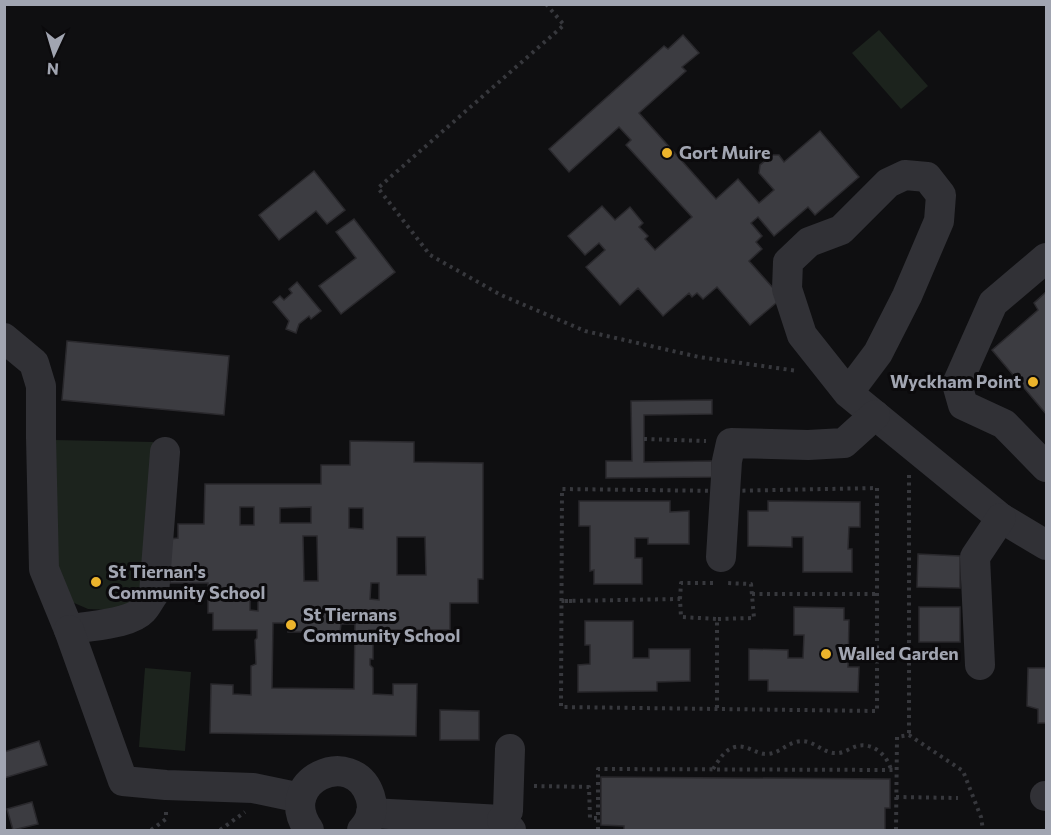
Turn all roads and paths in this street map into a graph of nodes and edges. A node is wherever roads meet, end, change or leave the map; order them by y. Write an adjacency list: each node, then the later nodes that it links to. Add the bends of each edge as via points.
1 (546, 4): 4 (path, via 564,25 378,188 423,247 430,255 501,295 585,331)
2 (1047, 258): 10 (street, via 993,303 957,384 963,405 1005,424)
3 (4, 338): 21 (street, via 34,363 41,386 44,569)
4 (841, 385): 4 (street, via 802,335 787,289 788,262 809,242 841,230 888,183 905,175 927,177 941,195 939,221 908,296 878,353); 5 (street)
5 (875, 415): 8 (street); 11 (street, via 844,442 731,443)
6 (644, 439): 7 (path)
7 (712, 441)
8 (908, 442): 12 (street); 24 (path)
9 (165, 452): 21 (street, via 153,594 142,612 109,626 88,625)
10 (1047, 467)
11 (725, 491): 14 (street); 16 (path, via 877,488); 19 (path, via 562,489)
12 (1001, 518): 13 (street); 22 (street, via 975,557)
13 (1047, 545)
14 (719, 570): 15 (path, via 751,584); 17 (path, via 681,583)
15 (752, 594): 16 (path); 20 (path, via 754,618)
16 (876, 594): 23 (path, via 877,711)
17 (680, 600): 19 (path); 20 (path, via 681,617)
18 (572, 601): 19 (path)
19 (561, 602): 23 (path, via 561,707)
20 (717, 619): 23 (path)
21 (69, 630): 30 (street, via 123,781 253,788)
22 (980, 665)
23 (717, 708)
24 (909, 735): 27 (path, via 897,737); 38 (path, via 963,771)
25 (510, 749): 28 (street)
26 (713, 770): 27 (path); 27 (path, via 725,752 737,746 763,754 783,750 797,741 833,753 871,746); 32 (path, via 598,769)
27 (894, 770): 29 (path)
28 (510, 785): 32 (path, via 590,787 590,818); 34 (street)
29 (896, 797): 31 (path); 37 (path)
30 (301, 798): 33 (street, via 314,778 325,772 344,772 368,789 372,801); 35 (street, via 300,809)
31 (958, 798)
32 (598, 818): 36 (path)
33 (367, 822): 34 (street)
34 (506, 825)
35 (309, 831)
36 (598, 831)
37 (896, 831)
38 (983, 831)

